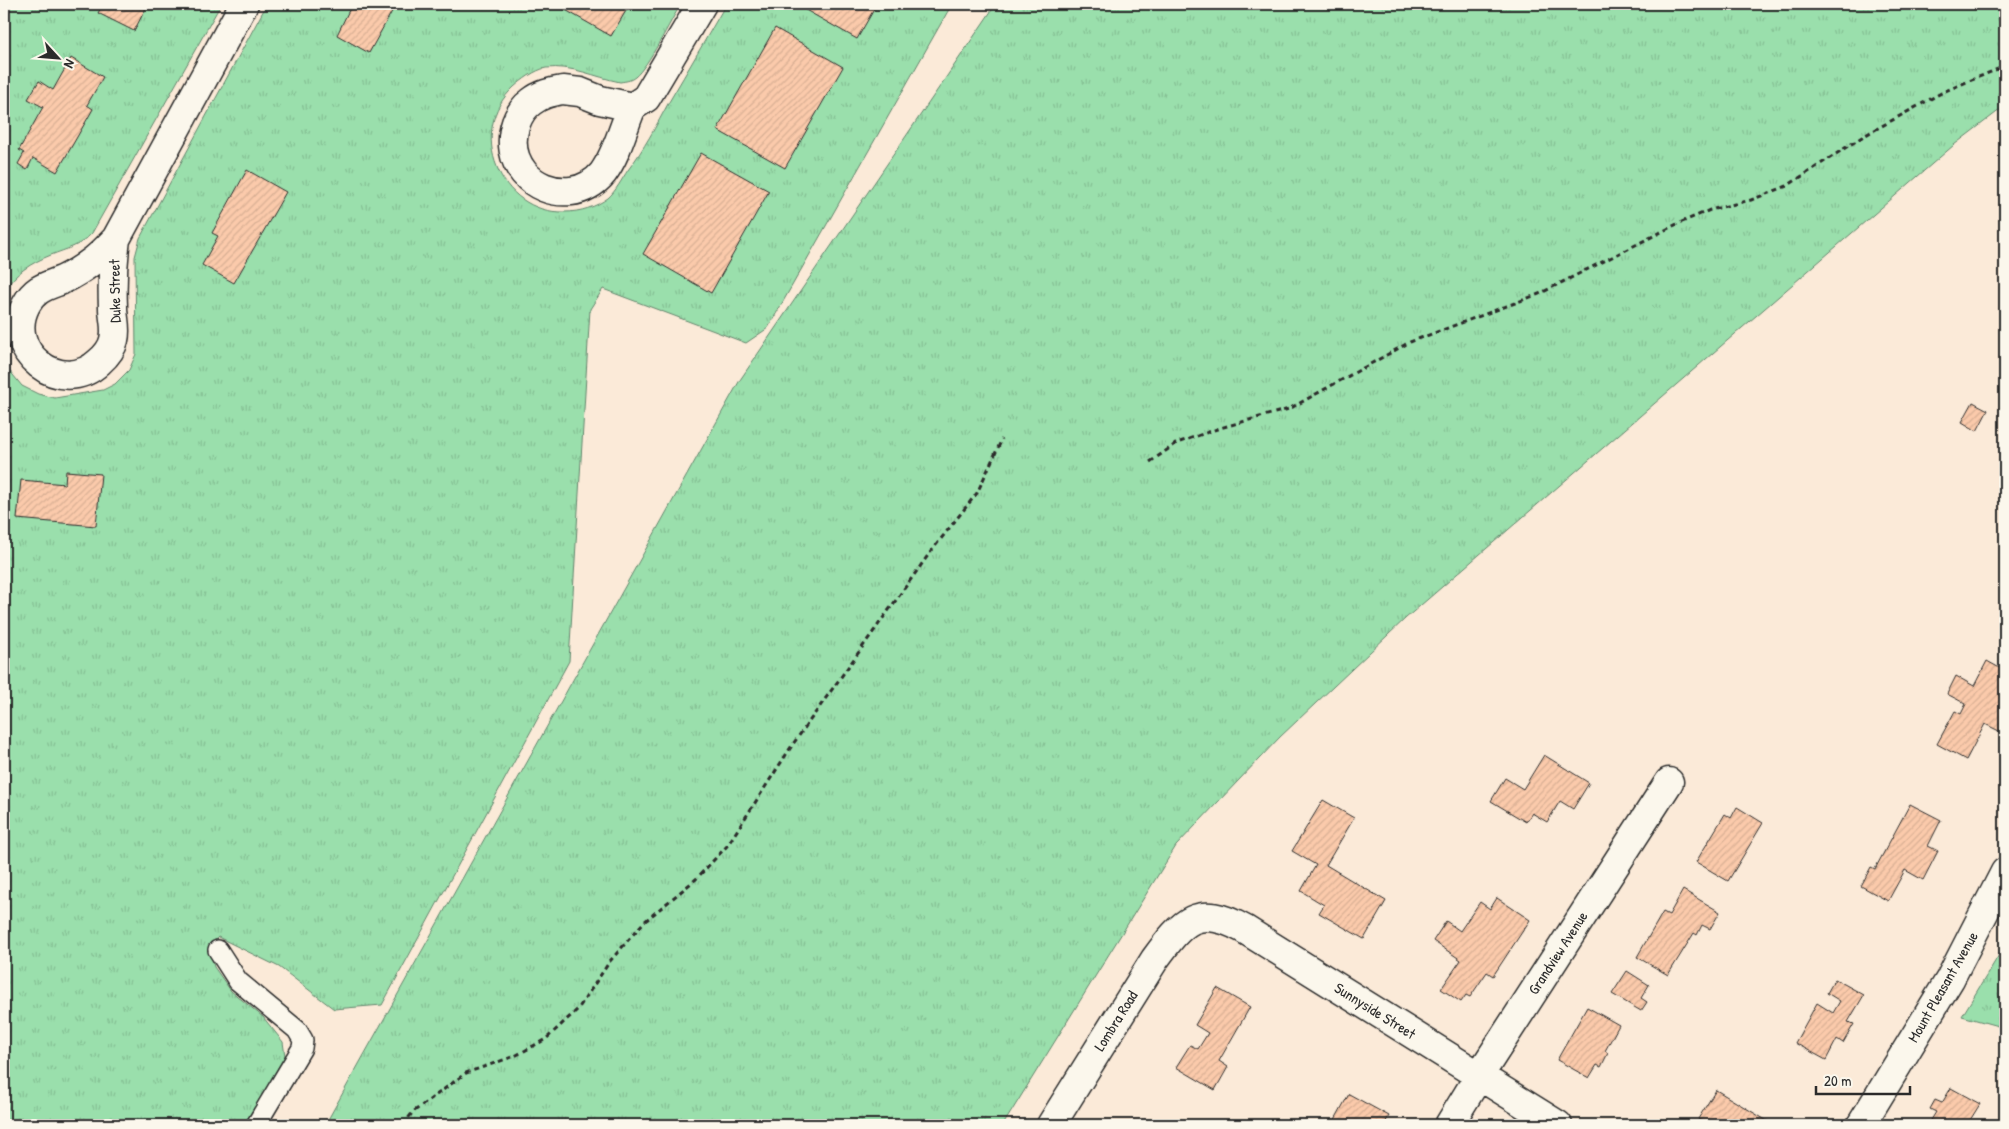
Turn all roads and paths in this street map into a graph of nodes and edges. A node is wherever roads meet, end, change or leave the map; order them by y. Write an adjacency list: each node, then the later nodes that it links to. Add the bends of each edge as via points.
1 (244, 4): 5 (street, Duke Street)
2 (702, 4): 4 (street, via 646,98)
3 (2005, 66): 7 (path, via 1943,92 1862,137 1787,186 1684,221 1539,294 1410,342 1290,409 1178,443)
4 (632, 107): 4 (street, via 580,92 546,93 530,102 519,116 513,132 513,150 519,167 544,188 560,192 576,191 590,184 603,174 611,160)
5 (116, 239): 5 (street, Duke Street, via 96,259 63,280 35,292 26,305 21,319 21,334 26,349 47,370 63,375 79,374 94,367 114,342 113,263)
6 (1002, 439): 14 (path, via 977,493 929,554 793,744 728,846 696,879 644,922 610,961 578,1010 546,1039 515,1056 466,1073 413,1112)
7 (1150, 462)
8 (1669, 782): 12 (street, Grandview Avenue)
9 (2005, 872): 18 (street, Mount Pleasant Avenue, via 1950,979)
10 (1187, 922): 12 (street, Sunnyside Street, via 1212,916 1229,921); 15 (street, Lombra Road, via 1155,959)
11 (218, 950): 13 (lane, via 238,981 297,1030 303,1040 302,1048)
12 (1479, 1076): 16 (street, Grandview Avenue); 17 (street, Sunnyside Street)
13 (256, 1125)
14 (403, 1125)
15 (1051, 1125)
16 (1449, 1125)
17 (1558, 1125)
18 (1861, 1125)

